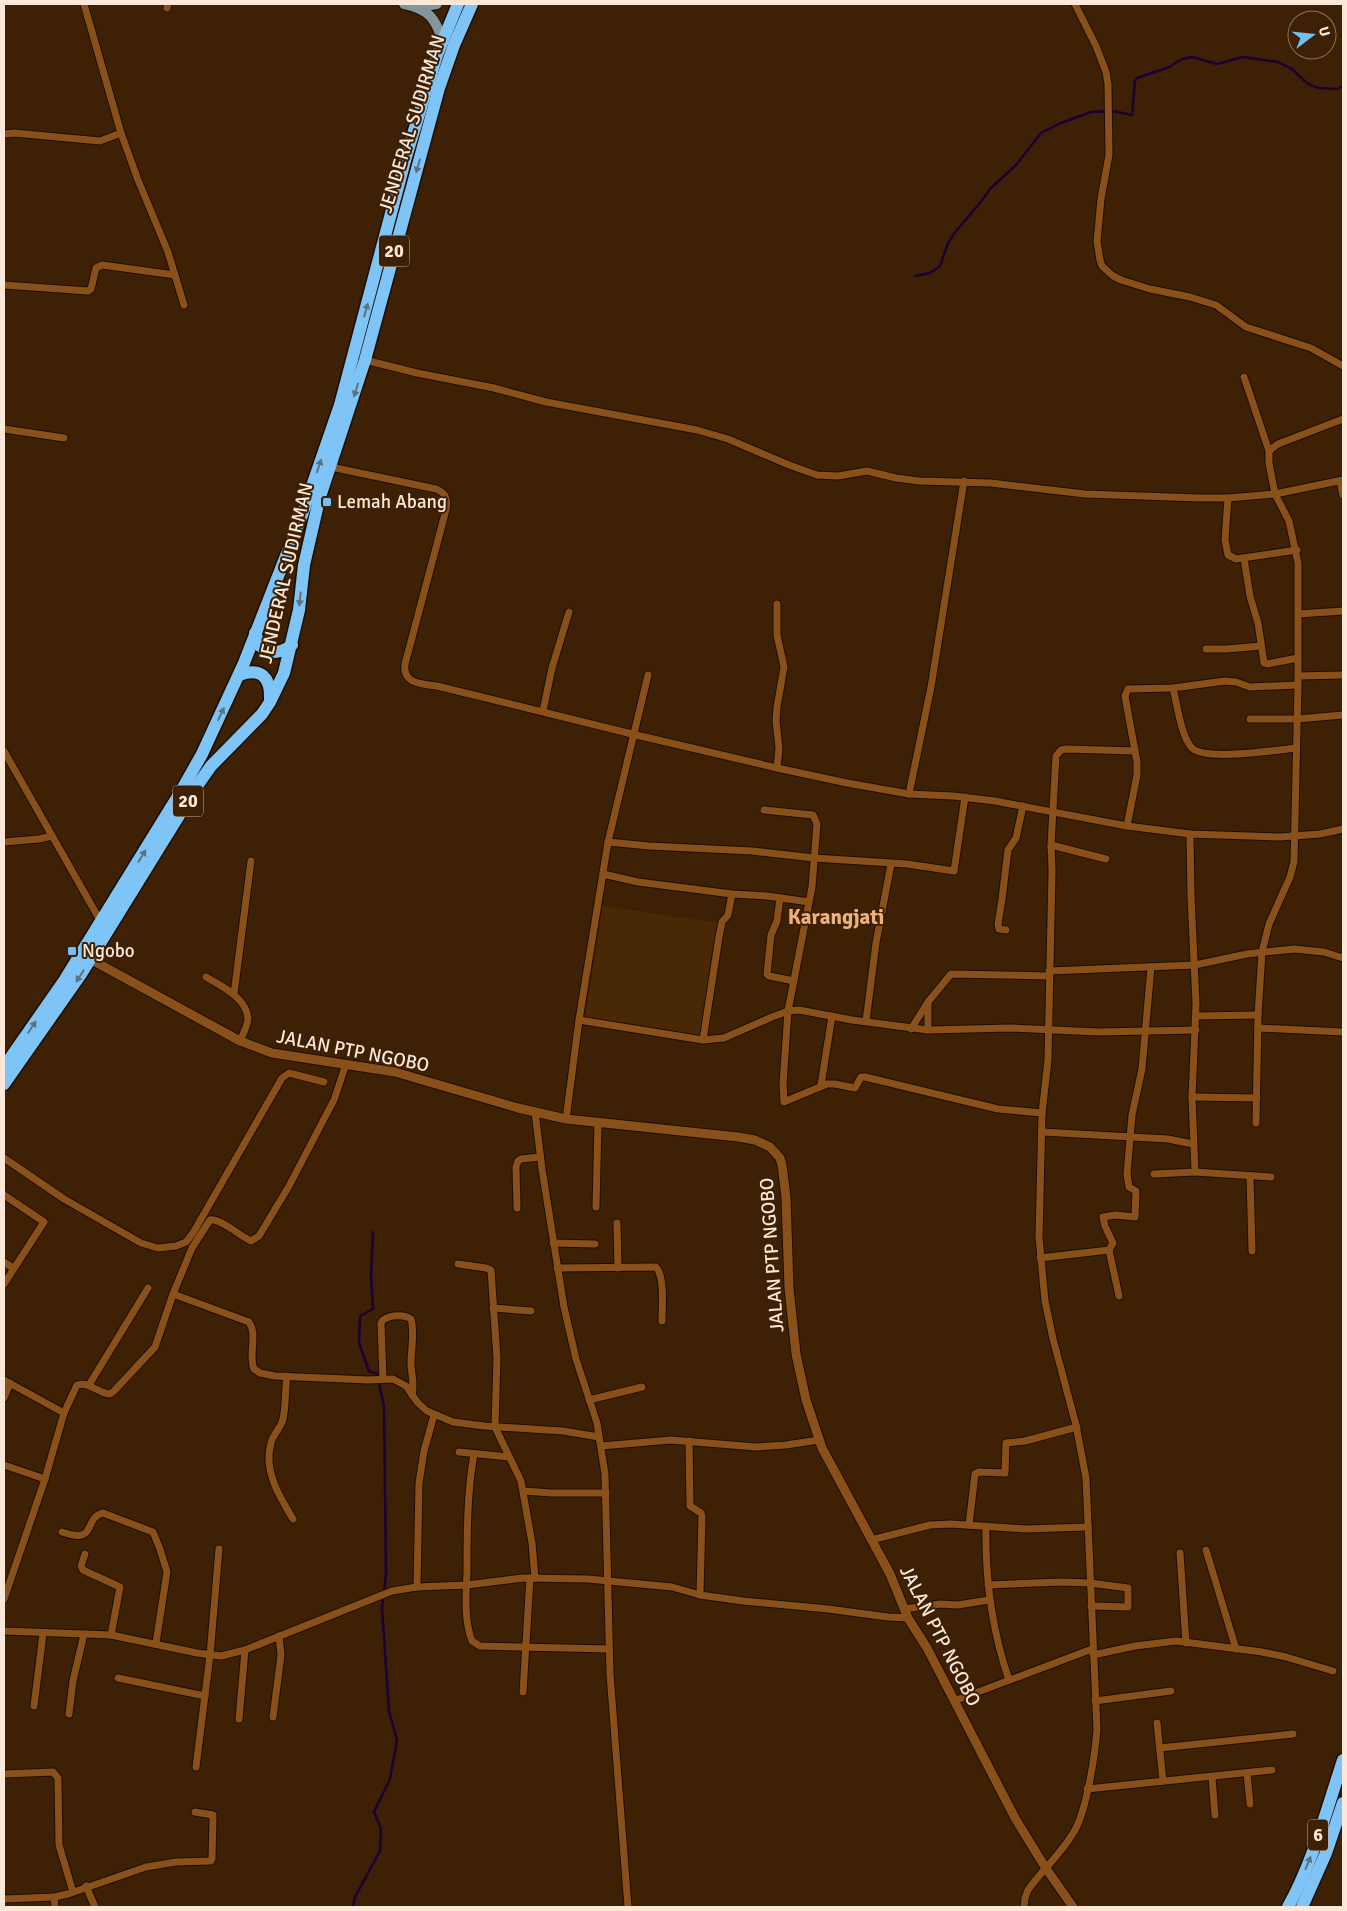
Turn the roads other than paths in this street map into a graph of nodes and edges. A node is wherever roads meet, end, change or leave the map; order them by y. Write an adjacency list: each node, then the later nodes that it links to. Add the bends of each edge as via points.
1 (84, 4): 9 (street)
2 (404, 4): 7 (main road)
3 (437, 4): 7 (main road)
4 (458, 4): 8 (highway, JENDERAL SUDIRMAN / 20)
5 (472, 4): 14 (highway, JENDERAL SUDIRMAN / 20, one-way to 14, via 454,45 432,111)
6 (1075, 4): 15 (street, via 1096,46 1108,84 1109,155 1097,241 1102,266 1121,280 1216,305 1246,327 1311,348)
7 (417, 7): 8 (main road, via 431,16)
8 (443, 41): 33 (highway, JENDERAL SUDIRMAN / 20, one-way to 8, via 302,515 340,405 406,157)
9 (121, 133): 10 (street, via 100,141); 11 (street)
10 (4, 134)
11 (175, 275): 12 (street, via 102,265 96,268 87,291); 13 (street)
12 (4, 285)
13 (184, 305)
14 (365, 360): 21 (highway, JENDERAL SUDIRMAN / 20, one-way to 21); 22 (street, via 546,402 697,430 728,438 817,475 838,476 867,471 907,480)
15 (1343, 366)
16 (1244, 377): 20 (street)
17 (1343, 419): 20 (street, via 1278,444)
18 (4, 429): 19 (street)
19 (64, 438)
20 (1269, 451): 24 (street)
21 (331, 467): 34 (highway, JENDERAL SUDIRMAN / 20, one-way to 34, via 319,500 304,565); 45 (street, via 436,489 447,498 405,664 408,679)
22 (964, 481): 26 (street, via 1085,494); 54 (street, via 930,696)
23 (1341, 481): 24 (street); 25 (street)
24 (1275, 494): 26 (street); 27 (street, via 1289,521)
25 (1343, 495)
26 (1228, 498): 28 (street, via 1226,551 1232,558)
27 (1296, 550): 28 (street); 32 (street)
28 (1244, 558): 35 (street)
29 (777, 604): 53 (street, via 784,667 777,707 780,748)
30 (1343, 611): 32 (street)
31 (569, 612): 45 (street)
32 (1298, 614): 37 (street)
33 (255, 633): 34 (highway, via 260,646 273,652); 38 (highway, JENDERAL SUDIRMAN / 20)
34 (292, 645): 44 (highway, JENDERAL SUDIRMAN / 20, via 284,673)
35 (1261, 646): 36 (street); 37 (street, via 1265,663)
36 (1206, 649)
37 (1298, 658): 41 (street)
38 (239, 675): 44 (highway, via 255,671 262,674 268,683); 75 (highway, JENDERAL SUDIRMAN / 20, one-way to 38, via 202,754)
39 (648, 675): 49 (street)
40 (1342, 675): 41 (street)
41 (1298, 676): 42 (street)
42 (1298, 685): 43 (street, via 1250,687 1225,681); 48 (street)
43 (1174, 688): 50 (street, via 1186,738 1197,753 1214,756); 52 (street, via 1129,688 1126,691)
44 (270, 702): 79 (highway, JENDERAL SUDIRMAN / 20, via 199,783)
45 (543, 711): 49 (street)
46 (1343, 715): 48 (street)
47 (1250, 719): 48 (street)
48 (1298, 719): 50 (street)
49 (632, 734): 53 (street); 65 (street)
50 (1296, 748): 63 (street)
51 (4, 751): 62 (street)
52 (1135, 751): 58 (street, via 1061,750 1056,756); 59 (street, via 1137,774)
53 (777, 768): 54 (street)
54 (909, 794): 55 (street)
55 (965, 798): 56 (street); 70 (street, via 954,870)
56 (1023, 806): 58 (street); 76 (street, via 1016,838 1008,850 998,924 1000,930)
57 (764, 810): 67 (street, via 814,815 817,831)
58 (1052, 813): 59 (street); 66 (street)
59 (1127, 826): 61 (street)
60 (1343, 829): 63 (street)
61 (1190, 834): 63 (street, via 1259,838); 80 (street)
62 (52, 836): 64 (street); 75 (street)
63 (1295, 836): 77 (street, via 1290,877 1269,924)
64 (4, 842)
65 (608, 842): 67 (street); 71 (street)
66 (1051, 845): 68 (street); 82 (street)
67 (814, 858): 70 (street); 74 (street)
68 (1106, 859)
69 (251, 860): 85 (street)
70 (891, 864): 92 (street, via 876,942)
71 (603, 874): 72 (street, via 638,882); 91 (street)
72 (732, 894): 73 (street); 100 (street, via 728,916 722,922 719,937)
73 (780, 898): 74 (street); 84 (street, via 777,921 771,935 767,974)
74 (810, 902): 84 (street)
75 (102, 922): 103 (highway, JENDERAL SUDIRMAN / 20, one-way to 75)
76 (1006, 930)
77 (1262, 952): 78 (street, via 1310,950); 80 (street); 88 (street)
78 (1343, 958)
79 (90, 959): 101 (main road, JALAN PTP NGOBO); 105 (highway, JENDERAL SUDIRMAN / 20, one-way to 105)
80 (1195, 965): 81 (street); 90 (street)
81 (1151, 967): 82 (street); 97 (street)
82 (1049, 974): 86 (street, via 951,974); 95 (street)
83 (206, 977): 85 (street)
84 (794, 981): 87 (street)
85 (234, 994): 101 (street, via 244,1006 248,1019)
86 (928, 1002): 94 (street); 96 (street)
87 (788, 1011): 89 (street); 100 (street, via 724,1038); 106 (street, via 784,1102)
88 (1258, 1015): 90 (street); 93 (street)
89 (832, 1016): 92 (street); 106 (street)
90 (1196, 1016): 98 (street)
91 (579, 1020): 100 (street); 111 (street)
92 (866, 1022): 94 (street)
93 (1258, 1028): 99 (street); 108 (street)
94 (911, 1029): 96 (street)
95 (1048, 1029): 96 (street); 97 (street); 110 (street)
96 (928, 1030)
97 (1145, 1030): 98 (street); 115 (street)
98 (1196, 1030): 107 (street)
99 (1343, 1032)
100 (703, 1040)
101 (240, 1041): 102 (main road, JALAN PTP NGOBO, via 272,1053)
102 (346, 1064): 109 (main road, JALAN PTP NGOBO, via 408,1075); 139 (street, via 334,1100 259,1236 251,1241 222,1222 210,1220 192,1248)
103 (4, 1067)
104 (324, 1082): 118 (street, via 289,1073 282,1078 193,1233 186,1242 176,1246 158,1248 141,1243 64,1199)
105 (4, 1084)
106 (821, 1086): 110 (street, via 835,1084 854,1088 861,1077 865,1077 998,1109)
107 (1192, 1097): 108 (street); 116 (street)
108 (1257, 1098): 113 (street)
109 (535, 1112): 111 (main road, JALAN PTP NGOBO); 117 (street)
110 (1042, 1113): 114 (street)
111 (566, 1119): 112 (main road, JALAN PTP NGOBO)
112 (598, 1123): 124 (street); 157 (main road, JALAN PTP NGOBO, via 738,1137 762,1142 776,1153 782,1166 785,1192 789,1288 796,1354)
113 (1256, 1123)
114 (1042, 1132): 115 (street); 131 (street)
115 (1130, 1138): 116 (street, via 1168,1139); 129 (street, via 1128,1183 1136,1191 1135,1217 1103,1217 1113,1243)
116 (1193, 1144): 119 (street)
117 (540, 1157): 125 (street, via 518,1161); 127 (street)
118 (4, 1158)
119 (1195, 1172): 120 (street); 121 (street)
120 (1154, 1174)
121 (1250, 1176): 122 (street); 130 (street)
122 (1271, 1177)
123 (4, 1195): 134 (street, via 44,1222)
124 (596, 1207)
125 (517, 1208)
126 (616, 1223): 136 (street)
127 (553, 1243): 128 (street); 135 (street)
128 (594, 1244)
129 (1109, 1250): 131 (street); 140 (street)
130 (1252, 1251)
131 (1040, 1258): 155 (street, via 1048,1316)
132 (4, 1262): 134 (street)
133 (458, 1264): 141 (street, via 491,1270)
134 (13, 1268): 137 (street)
135 (557, 1268): 136 (street); 151 (street, via 572,1344)
136 (618, 1268): 143 (street, via 656,1267 659,1271)
137 (4, 1284)
138 (148, 1288): 147 (street)
139 (173, 1294): 144 (street, via 249,1322 254,1370); 147 (street, via 158,1340 148,1355 110,1394)
140 (1119, 1296)
141 (494, 1308): 142 (street); 154 (street, via 497,1358)
142 (531, 1311)
143 (662, 1321)
144 (287, 1376): 145 (street); 167 (street, via 283,1418 271,1441 269,1461 274,1482)
145 (382, 1379): 149 (street, via 399,1381); 149 (street, via 381,1323 389,1317 406,1316 413,1327)
146 (7, 1382): 150 (street); 152 (street)
147 (89, 1386): 152 (street, via 77,1385)
148 (642, 1386): 151 (street)
149 (412, 1395): 153 (street)
150 (4, 1398)
151 (589, 1400): 156 (street)
152 (64, 1413): 164 (street)
153 (434, 1415): 154 (street, via 461,1424); 182 (street, via 419,1483)
154 (495, 1427): 156 (street); 162 (street)
155 (1077, 1427): 168 (street, via 1006,1443 1005,1473 976,1474); 170 (street, via 1086,1478)
156 (599, 1436): 159 (street)
157 (819, 1440): 158 (street, via 756,1447); 172 (main road, JALAN PTP NGOBO)
158 (688, 1441): 159 (street); 183 (street, via 690,1506 702,1516)
159 (601, 1446): 166 (street)
160 (459, 1452): 161 (street)
161 (474, 1454): 162 (street); 181 (street)
162 (509, 1457): 165 (street)
163 (4, 1465): 164 (street)
164 (45, 1479): 184 (street)
165 (524, 1491): 166 (street); 177 (street, via 532,1543)
166 (606, 1493): 178 (street)
167 (293, 1519)
168 (969, 1525): 169 (street); 172 (street, via 930,1525)
169 (986, 1526): 170 (street, via 1026,1529); 180 (street)
170 (1088, 1527): 179 (street)
171 (62, 1532): 194 (street, via 82,1536 87,1533 95,1516 103,1513 153,1532 167,1572)
172 (871, 1540): 187 (main road, JALAN PTP NGOBO)
173 (219, 1549): 201 (street)
174 (1206, 1550): 198 (street)
175 (1180, 1553): 195 (street)
176 (85, 1554): 192 (street, via 83,1570 120,1587)
177 (533, 1578): 178 (street); 181 (street); 196 (street)
178 (606, 1582): 183 (street, via 672,1587); 197 (street)
179 (1090, 1583): 180 (street); 186 (street); 186 (street, via 1128,1588 1128,1607)
180 (988, 1585): 185 (street)
181 (467, 1586): 182 (street); 196 (street, via 469,1632 474,1644)
182 (417, 1587): 193 (street, via 381,1594)
183 (700, 1595): 188 (street)
184 (4, 1599)
185 (989, 1600): 187 (street); 204 (street)
186 (1090, 1606): 200 (street)
187 (904, 1609): 188 (main road, JALAN PTP NGOBO)
188 (908, 1618): 208 (main road, JALAN PTP NGOBO)
189 (4, 1631): 190 (street)
190 (43, 1634): 191 (street); 210 (street)
191 (84, 1634): 192 (street); 211 (street)
192 (111, 1635): 194 (street)
193 (279, 1636): 199 (street); 212 (street, via 281,1655)
194 (156, 1643): 201 (street)
195 (1186, 1643): 198 (street); 200 (street, via 1167,1641)
196 (525, 1646): 197 (street); 206 (street)
197 (608, 1648): 236 (street)
198 (1236, 1649): 202 (street, via 1286,1657)
199 (246, 1650): 201 (street); 213 (street)
200 (1092, 1652): 204 (street); 209 (street)
201 (210, 1655): 207 (street)
202 (1332, 1671)
203 (118, 1678): 207 (street)
204 (1009, 1680): 208 (street)
205 (1171, 1691): 209 (street)
206 (523, 1692)
207 (205, 1696): 218 (street)
208 (954, 1700): 229 (main road, JALAN PTP NGOBO, via 1015,1818)
209 (1095, 1701): 224 (street, via 1096,1745)
210 (34, 1706)
211 (69, 1714)
212 (273, 1717)
213 (239, 1719)
214 (1157, 1723): 216 (street)
215 (1293, 1734): 216 (street)
216 (1160, 1748): 223 (street)
217 (1343, 1760): 239 (highway, 6, one-way to 217, via 1316,1843)
218 (196, 1767)
219 (1272, 1770): 221 (street)
220 (4, 1774): 231 (street, via 53,1772 58,1778 59,1844)
221 (1247, 1774): 222 (street); 225 (street)
222 (1212, 1777): 223 (street); 228 (street)
223 (1163, 1781): 224 (street)
224 (1087, 1789): 229 (street, via 1075,1829)
225 (1250, 1804)
226 (1343, 1804): 240 (highway, 6)
227 (195, 1812): 230 (street, via 213,1815 212,1861 146,1867)
228 (1215, 1815)
229 (1045, 1867): 237 (street, via 1026,1894); 238 (main road, JALAN PTP NGOBO)
230 (86, 1886): 231 (street); 235 (street)
231 (73, 1892): 232 (street)
232 (54, 1897): 233 (street); 234 (street)
233 (4, 1899)
234 (54, 1907)
235 (95, 1907)
236 (628, 1907)
237 (1024, 1907)
238 (1073, 1907)
239 (1288, 1907)
240 (1302, 1907)

